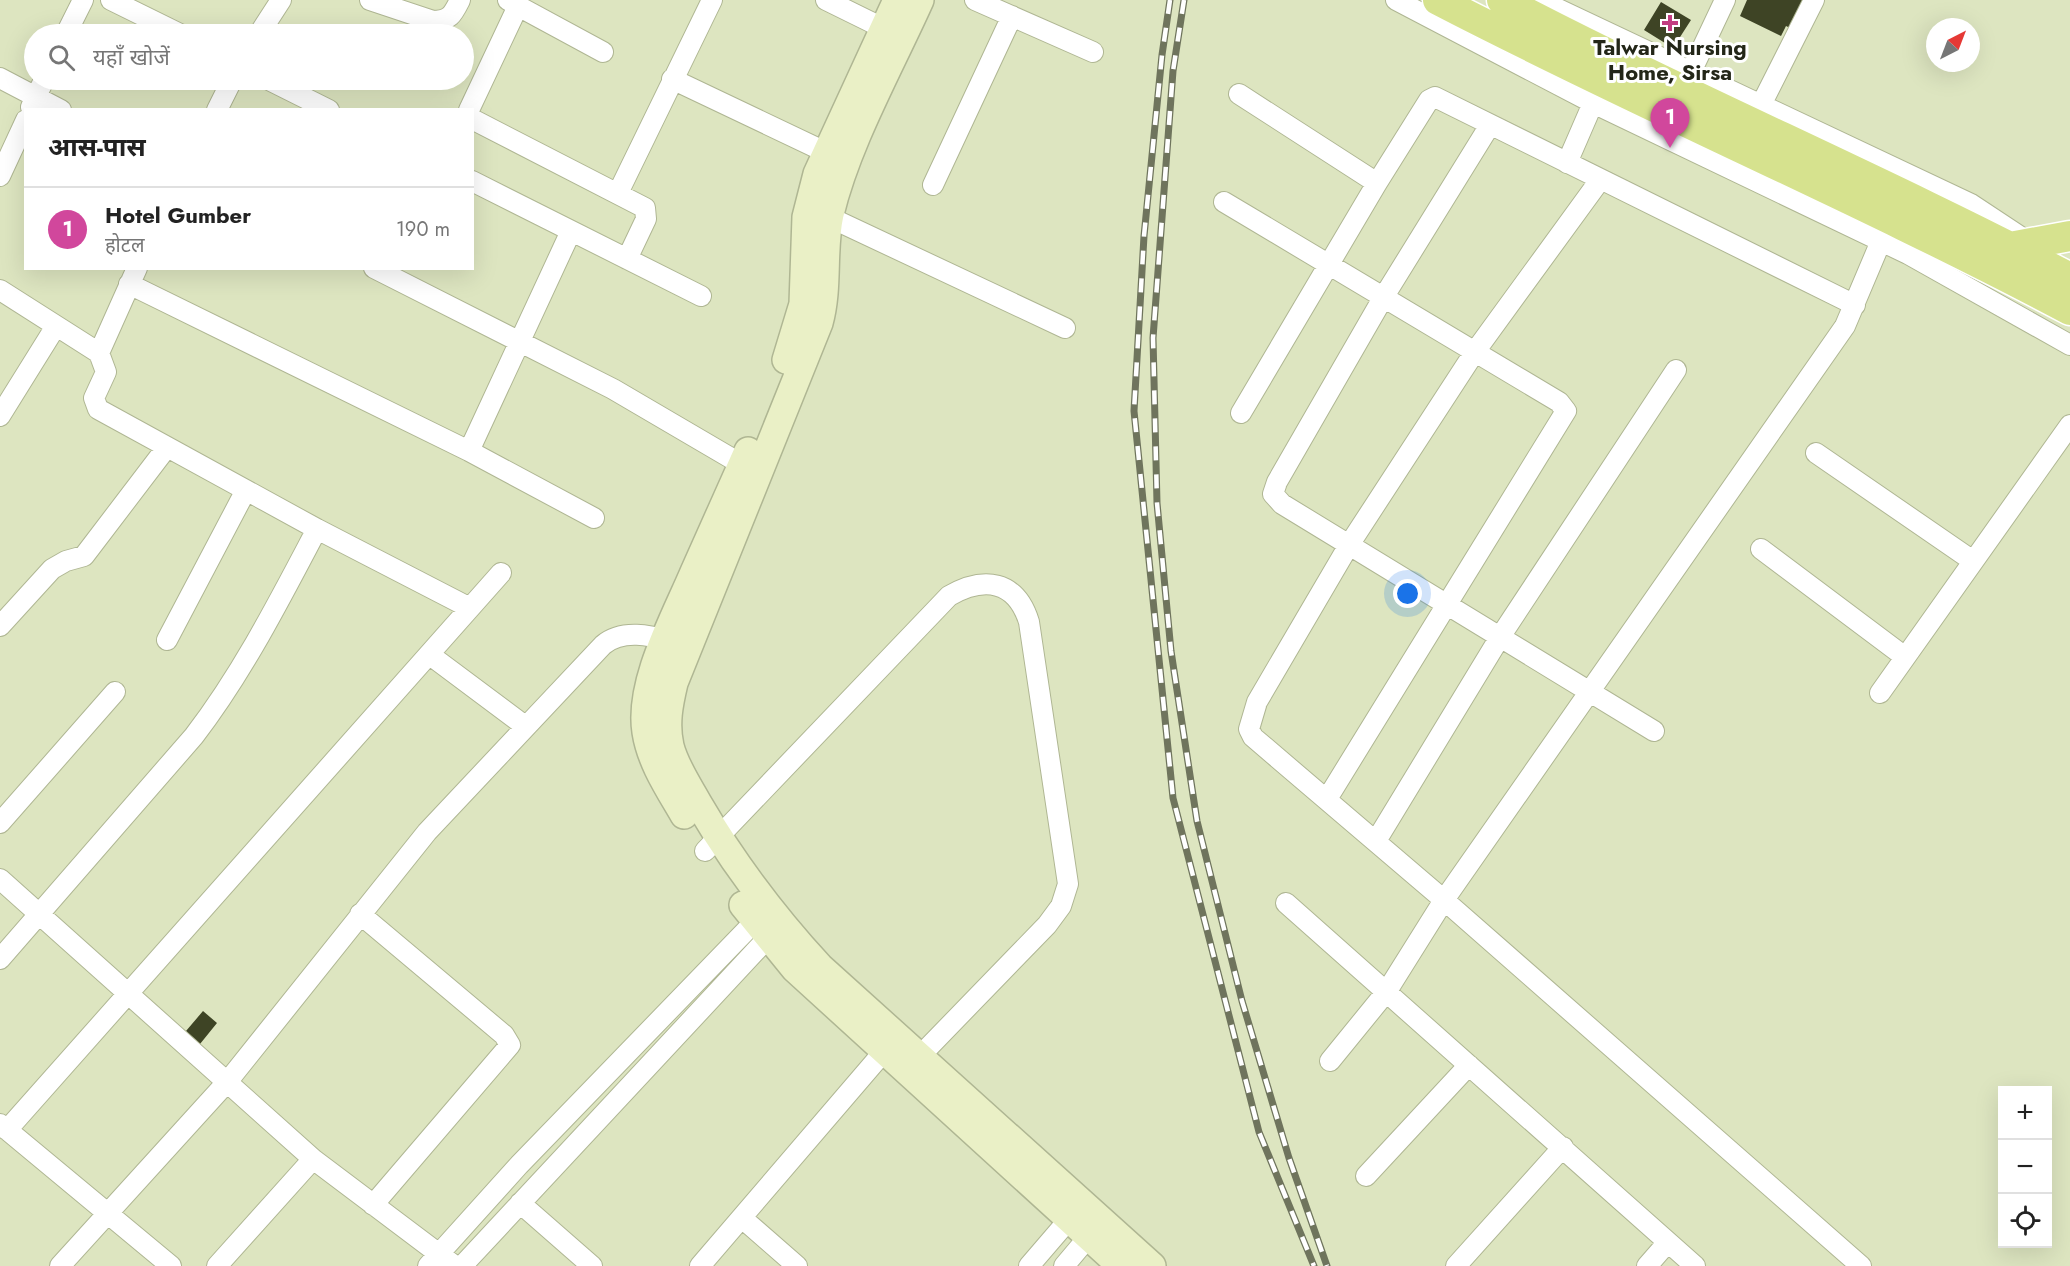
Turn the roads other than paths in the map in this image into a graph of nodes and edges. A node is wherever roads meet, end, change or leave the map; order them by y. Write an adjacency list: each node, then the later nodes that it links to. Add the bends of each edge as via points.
1 (83, 0): 19 (street)
2 (111, 0): 20 (street)
3 (281, 0): 21 (street)
4 (370, 0): 5 (street, via 433,21 453,15)
5 (460, 0)
6 (712, 0): 27 (street)
7 (826, 0): 22 (street)
8 (897, 0): 22 (street)
9 (920, 0): 22 (street)
10 (975, 0): 18 (street)
11 (1396, 0): 33 (street)
12 (1438, 0): 55 (main road, via 1560,64)
13 (1502, 0): 55 (main road)
14 (1539, 0): 25 (street)
15 (1725, 0): 25 (street)
16 (1814, 0): 34 (street)
17 (513, 3): 23 (street); 38 (street)
18 (1012, 16): 24 (street); 48 (street)
19 (71, 24)
20 (160, 24)
21 (265, 24)
22 (893, 33): 42 (street)
23 (603, 52)
24 (1093, 52)
25 (1692, 72): 34 (street)
26 (0, 78): 28 (street)
27 (672, 80): 42 (street); 49 (street)
28 (24, 89)
29 (227, 90): 36 (street)
30 (289, 90): 37 (street)
31 (1239, 94): 47 (street)
32 (37, 95): 35 (street)
33 (1593, 103): 43 (street); 54 (street)
34 (1761, 105): 56 (street, via 1971,204)
35 (58, 108)
36 (218, 108)
37 (325, 108)
38 (470, 108)
39 (474, 120): 49 (street)
40 (24, 124): 44 (street)
41 (1490, 125): 43 (street); 47 (street, via 1432,97); 64 (street)
42 (836, 157): 51 (street); 80 (street, via 817,174 806,217 800,319)
43 (1567, 163): 45 (street)
44 (0, 176)
45 (1600, 180): 65 (street); 72 (street)
46 (474, 182): 52 (street)
47 (1377, 183): 58 (street)
48 (933, 185)
49 (618, 193): 57 (street, via 640,205 647,214)
50 (1224, 202): 58 (street)
51 (830, 217): 68 (street); 80 (street, via 821,316)
52 (572, 231): 57 (street); 69 (street)
53 (2070, 236): 56 (main road)
54 (1881, 241): 65 (street); 70 (street)
55 (1970, 242): 56 (main road); 66 (main road)
56 (2020, 245): 61 (main road)
57 (627, 259): 63 (street)
58 (1329, 265): 64 (street); 74 (street)
59 (378, 270): 69 (street)
60 (133, 276): 71 (street); 78 (street)
61 (2070, 279)
62 (0, 290): 67 (street)
63 (701, 296)
64 (1383, 298): 72 (street); 84 (street, via 1273,494 1282,504)
65 (1855, 305): 97 (street, via 1845,326)
66 (2070, 310)
67 (56, 326): 71 (street); 75 (street)
68 (1065, 328)
69 (520, 341): 78 (street); 80 (street, via 613,389)
70 (2070, 345)
71 (99, 353): 77 (street, via 106,372 94,398 95,406)
72 (1474, 353): 84 (street); 88 (street, via 1559,402 1566,411)
73 (1676, 370): 91 (street)
74 (1241, 413)
75 (0, 416)
76 (2070, 424): 86 (street)
77 (167, 447): 81 (street); 90 (street, via 84,556 52,569)
78 (470, 451): 82 (street)
79 (1816, 453): 86 (street)
80 (750, 469): 93 (street)
81 (246, 490): 83 (street); 92 (street)
82 (594, 518)
83 (316, 529): 89 (street); 109 (street, via 262,635 220,702)
84 (1349, 545): 88 (street); 101 (street, via 1257,702 1249,729 1252,737)
85 (1761, 549): 95 (street)
86 (1973, 561): 95 (street)
87 (501, 573): 89 (street)
88 (1446, 604): 91 (street); 101 (street)
89 (470, 608): 94 (street)
90 (0, 626)
91 (1500, 637): 97 (street); 103 (street)
92 (167, 640)
93 (676, 642): 99 (street, via 626,634 610,639); 104 (street, via 648,690 646,733 662,778)
94 (430, 655): 99 (street); 113 (street)
95 (1905, 657): 98 (street)
96 (115, 692): 102 (street)
97 (1590, 692): 100 (street); 106 (street)
98 (1880, 693)
99 (525, 726): 108 (street, via 427,832)
100 (1654, 731)
101 (1327, 799): 103 (street)
102 (0, 823)
103 (1376, 841): 106 (street)
104 (712, 844): 110 (street); 115 (street, via 949,596 987,584 1001,586 1018,597 1029,622 1068,884 1047,925)
105 (0, 879): 109 (street)
106 (1444, 900): 112 (street); 145 (street)
107 (1286, 903): 112 (street)
108 (360, 914): 118 (street); 124 (street, via 504,1035 510,1045)
109 (39, 915): 111 (street); 113 (street)
110 (768, 922): 114 (street, via 795,969); 123 (street); 129 (street, via 519,1165)
111 (0, 959)
112 (1387, 991): 116 (street); 117 (street)
113 (129, 994): 118 (street); 119 (street)
114 (890, 1045): 115 (street); 126 (street); 127 (street)
115 (919, 1058): 127 (street)
116 (1330, 1061)
117 (1469, 1065): 120 (street); 122 (street)
118 (228, 1081): 121 (street); 125 (street)
119 (4, 1127): 125 (street)
120 (1563, 1147): 128 (street); 142 (street)
121 (312, 1159): 124 (street); 132 (street)
122 (1366, 1176)
123 (520, 1203): 134 (street); 135 (street)
124 (373, 1205): 129 (street)
125 (109, 1214): 130 (street); 131 (street)
126 (742, 1218): 136 (street); 137 (street)
127 (1086, 1220): 138 (street); 139 (street); 140 (street); 141 (street)
128 (1668, 1242): 143 (street); 144 (street)
129 (434, 1260): 133 (street)
130 (60, 1266)
131 (171, 1266)
132 (217, 1266)
133 (455, 1266)
134 (462, 1266)
135 (592, 1266)
136 (700, 1266)
137 (797, 1266)
138 (1029, 1266)
139 (1064, 1266)
140 (1121, 1266)
141 (1152, 1266)
142 (1456, 1266)
143 (1647, 1266)
144 (1695, 1266)
145 (1861, 1266)

